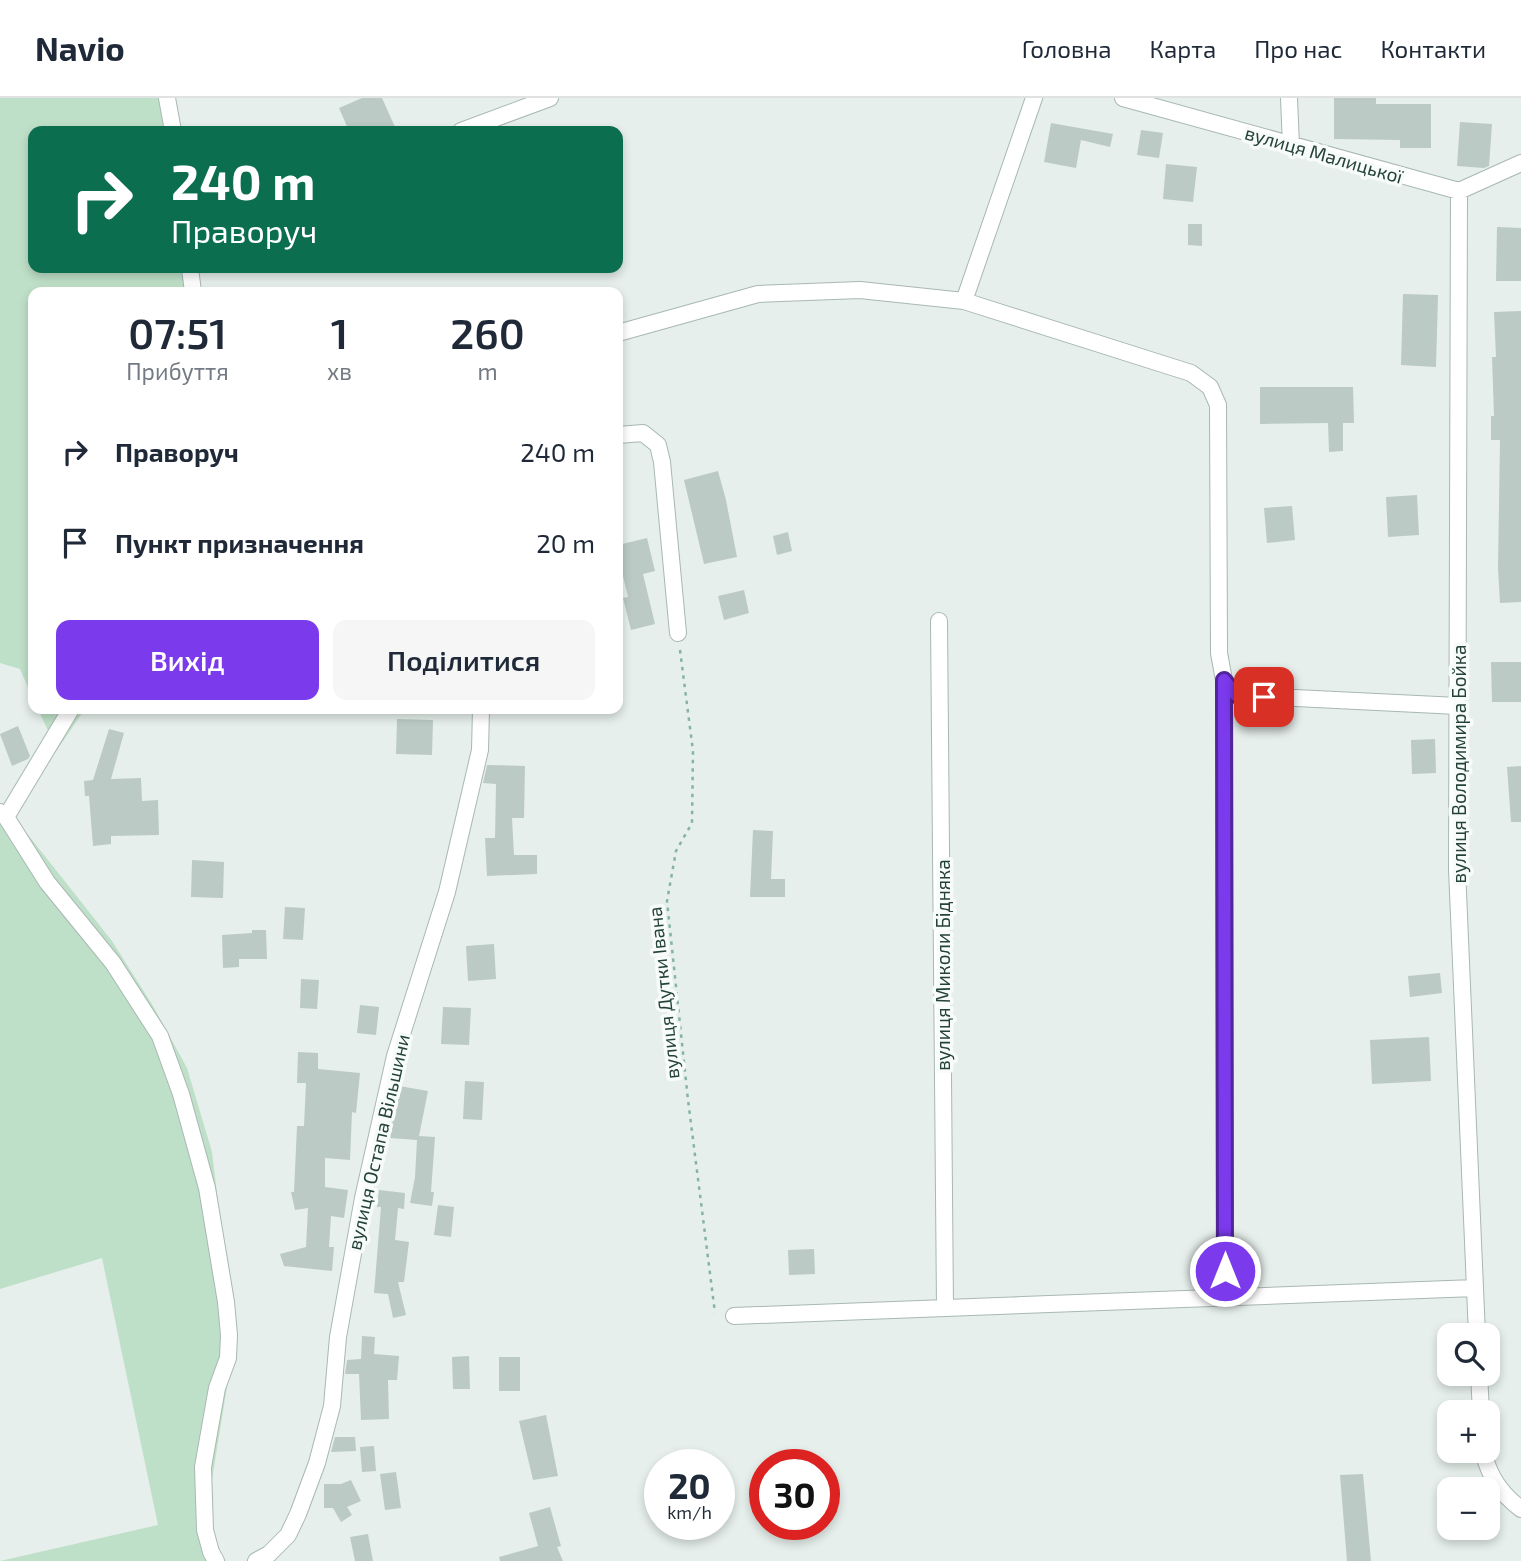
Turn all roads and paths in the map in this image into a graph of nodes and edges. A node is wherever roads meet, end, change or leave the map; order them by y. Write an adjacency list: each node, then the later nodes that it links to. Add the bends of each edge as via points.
1 (167, 98): 6 (street)
2 (550, 98): 7 (street)
3 (1034, 98): 11 (street)
4 (1123, 98): 8 (street, вулиця Малицької)
5 (1289, 98): 8 (street)
6 (172, 126)
7 (474, 126)
8 (1291, 145): 10 (street, вулиця Малицької)
9 (1521, 163): 10 (street)
10 (1459, 191): 17 (street, вулиця Володимира Бойка)
11 (964, 301): 12 (street, via 860,290 758,294); 16 (street, via 1191,373 1210,387 1218,405 1219,653)
12 (623, 332)
13 (623, 435): 15 (street, via 643,433 658,445)
14 (939, 621): 23 (street, вулиця Миколи Бідняка)
15 (678, 633): 24 (path, вулиця Дутки Івана, via 693,751 692,823 676,851 667,901)
16 (1224, 680): 17 (street, via 1236,695); 22 (street)
17 (1458, 706): 21 (street, вулиця Володимира Бойка, via 1457,869)
18 (69, 714): 20 (street)
19 (481, 714): 30 (street, вулиця Остапа Вільшини, via 480,750 447,892 395,1056 363,1198 338,1337 332,1406 317,1463 288,1535)
20 (3, 815): 29 (street, via 47,882 113,963 160,1036 181,1094 207,1188 229,1335 203,1467 205,1530)
21 (1475, 1289): 22 (street); 26 (street, вулиця Володимира Бойка)
22 (1225, 1298): 23 (street)
23 (945, 1308): 25 (street)
24 (715, 1313)
25 (734, 1316)
26 (1476, 1323)
27 (1486, 1463): 28 (street, via 1499,1488)
28 (1521, 1509)
29 (216, 1561)
30 (256, 1561)

